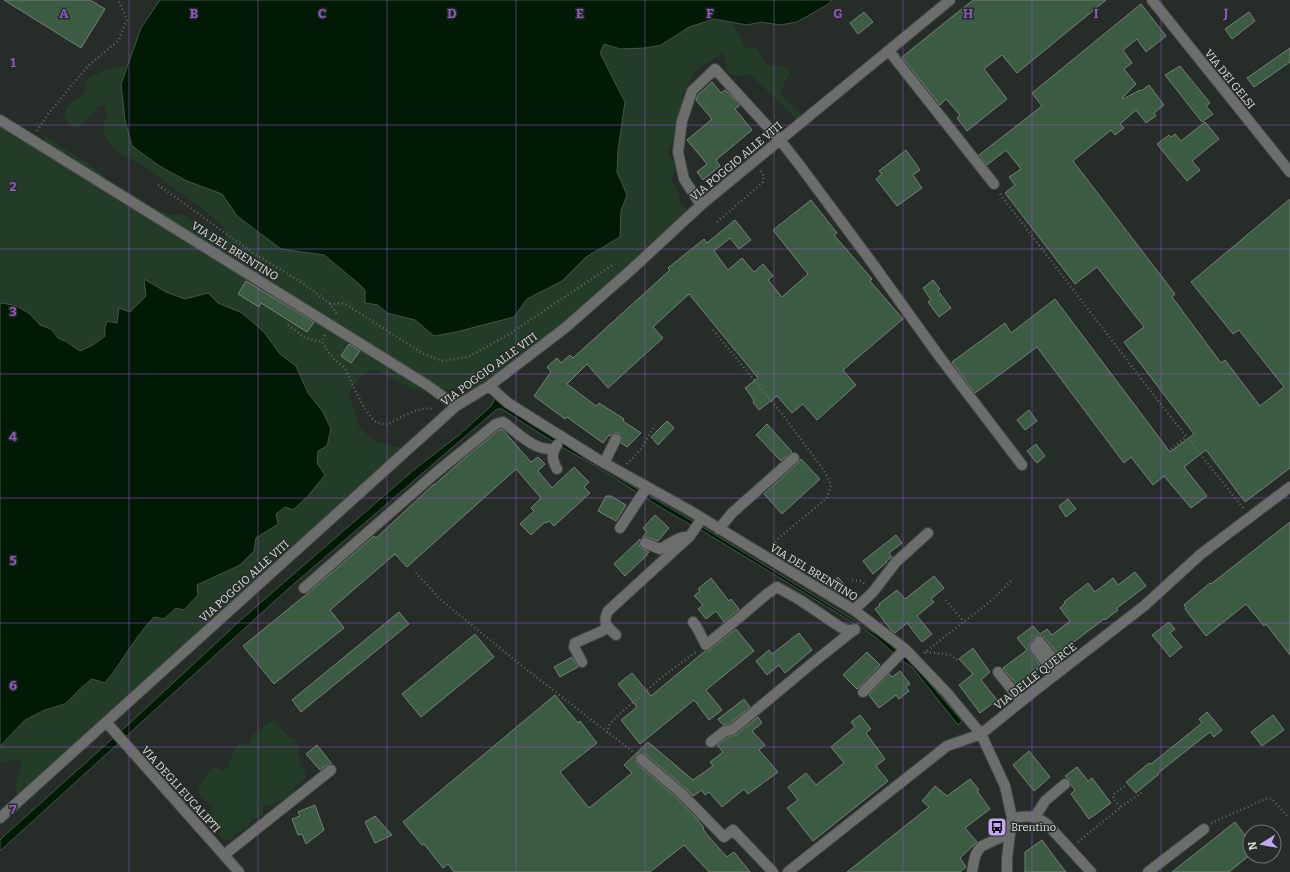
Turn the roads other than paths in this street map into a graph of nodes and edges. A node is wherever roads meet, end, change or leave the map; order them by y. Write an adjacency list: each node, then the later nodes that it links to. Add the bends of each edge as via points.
1 (950, 0): 3 (street, VIA POGGIO ALLE VITI)
2 (1152, 0): 6 (street, VIA DEI GELSI)
3 (889, 51): 5 (street, VIA POGGIO ALLE VITI); 7 (street)
4 (0, 120): 10 (street, VIA DEL BRENTINO, via 427,385)
5 (780, 140): 8 (street, VIA POGGIO ALLE VITI); 8 (street, via 715,69 692,91 682,121 678,152 684,179); 16 (street)
6 (1290, 172)
7 (994, 184)
8 (701, 205): 9 (street, VIA POGGIO ALLE VITI, via 565,328)
9 (489, 386): 10 (street, VIA POGGIO ALLE VITI); 11 (street, VIA DEL BRENTINO, via 508,403)
10 (456, 406): 40 (street, VIA POGGIO ALLE VITI)
11 (564, 438): 13 (street); 15 (street, VIA DEL BRENTINO)
12 (616, 439): 15 (street)
13 (554, 449): 17 (street, via 553,461); 26 (street, via 547,450 528,442 504,422 496,424)
14 (794, 458): 22 (street, via 732,513)
15 (604, 463): 18 (street, VIA DEL BRENTINO)
16 (1022, 465)
17 (557, 469)
18 (648, 487): 20 (street, VIA DEL BRENTINO); 21 (street)
19 (1290, 488): 37 (street, VIA DELLE QUERCE, via 1201,554 1144,606)
20 (702, 518): 22 (street, VIA DEL BRENTINO); 24 (street)
21 (620, 528)
22 (719, 529): 27 (street, VIA DEL BRENTINO)
23 (928, 532): 27 (street, via 896,562 873,592)
24 (690, 536): 25 (street, via 679,538 660,549); 30 (street, via 608,611 604,618)
25 (645, 543)
26 (304, 588)
27 (854, 610): 28 (street, VIA DEL BRENTINO)
28 (866, 620): 31 (street); 34 (street, VIA DEL BRENTINO)
29 (693, 622): 31 (street, via 706,644 777,587 840,627)
30 (608, 627): 32 (street); 35 (street, via 575,643 574,647)
31 (855, 630): 42 (street, via 732,730 725,731)
32 (616, 635)
33 (1037, 644): 37 (street)
34 (905, 649): 38 (street); 41 (street, VIA DEL BRENTINO)
35 (582, 662)
36 (998, 672): 39 (street)
37 (1059, 672): 39 (street, VIA DELLE QUERCE)
38 (863, 692)
39 (1021, 701): 41 (street, VIA DELLE QUERCE)
40 (106, 722): 47 (street, VIA POGGIO ALLE VITI); 51 (street, VIA DEGLI EUCALIPTI)
41 (981, 734): 48 (street, VIA DEL BRENTINO, via 1005,786); 54 (street, VIA DELLE QUERCE, via 947,746)
42 (711, 742)
43 (641, 759): 53 (street, via 680,792 724,837 733,830)
44 (332, 770): 51 (street)
45 (1065, 784): 46 (street, via 1045,801)
46 (1035, 817): 48 (street); 57 (street, via 1047,824)
47 (0, 818)
48 (1012, 818): 50 (street, VIA DEL BRENTINO)
49 (1204, 829): 58 (street)
50 (1010, 833): 55 (street, via 978,850); 56 (street, VIA DEL BRENTINO)
51 (224, 855): 52 (street, VIA DEGLI EUCALIPTI)
52 (239, 872)
53 (773, 872)
54 (788, 872)
55 (972, 872)
56 (1007, 872)
57 (1091, 872)
58 (1148, 872)

